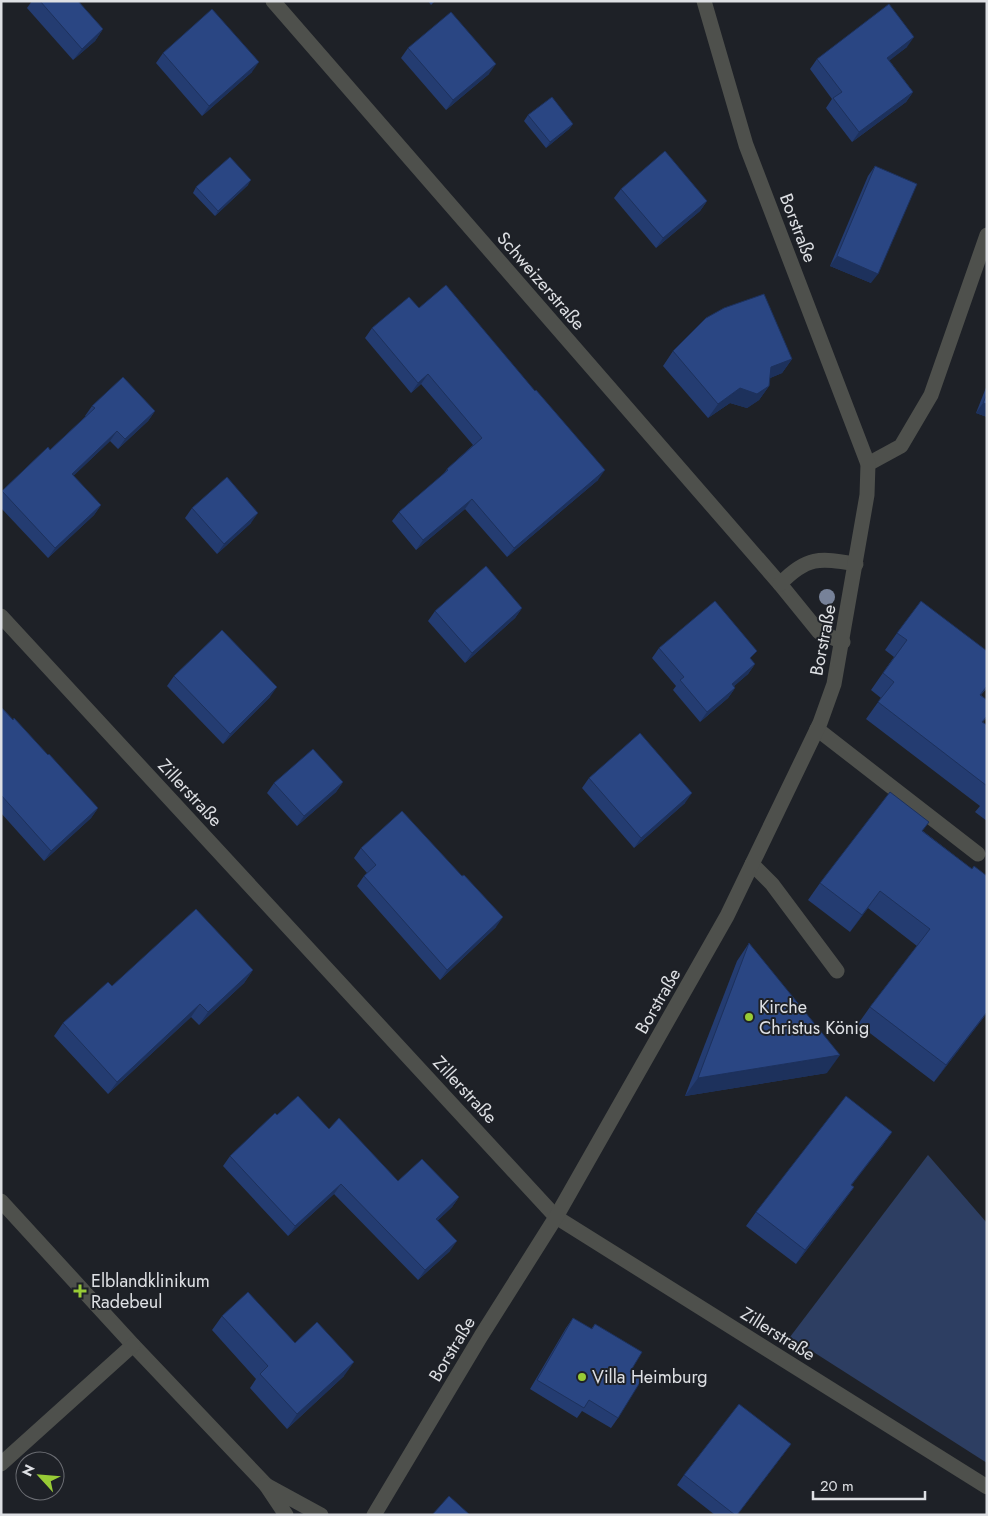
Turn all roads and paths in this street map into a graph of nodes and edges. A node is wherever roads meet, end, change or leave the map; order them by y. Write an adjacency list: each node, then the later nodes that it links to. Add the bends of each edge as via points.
1 (273, 1): 6 (street, Schweizerstraße)
2 (704, 1): 4 (street, Borstraße, via 746,145)
3 (987, 235): 4 (street, via 931,394 901,446)
4 (868, 464): 5 (street, Borstraße, via 867,495)
5 (856, 564): 6 (street, via 824,559 806,563); 8 (street, Borstraße)
6 (780, 584): 8 (street, Schweizerstraße, via 819,632)
7 (1, 616): 14 (street, Zillerstraße)
8 (842, 642): 9 (street, Borstraße, via 834,684)
9 (817, 729): 10 (street); 11 (street, Borstraße)
10 (978, 854)
11 (752, 864): 12 (street, via 772,884); 14 (street, Borstraße, via 728,916)
12 (837, 971)
13 (1, 1201): 15 (street)
14 (556, 1217): 18 (street, Zillerstraße); 21 (street, Borstraße)
15 (133, 1345): 16 (street); 17 (street)
16 (1, 1464)
17 (266, 1485): 19 (street); 20 (street)
18 (987, 1487)
19 (286, 1515)
20 (320, 1515)
21 (374, 1515)

